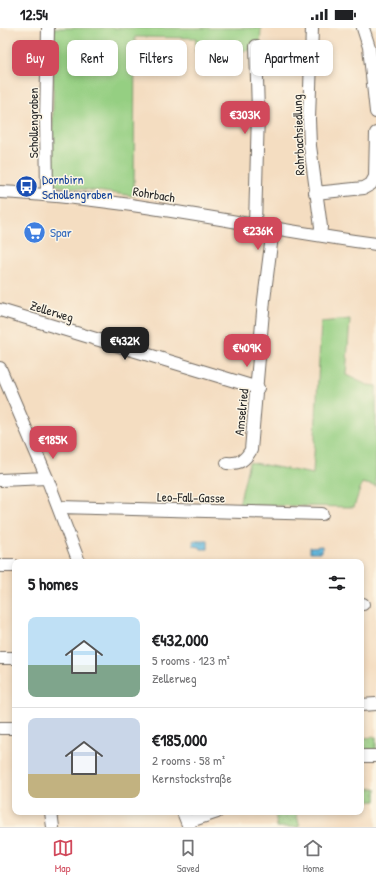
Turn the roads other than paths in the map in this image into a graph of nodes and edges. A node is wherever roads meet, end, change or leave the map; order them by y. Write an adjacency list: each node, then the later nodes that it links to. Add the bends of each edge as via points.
1 (48, 28): 9 (street, Schollengraben)
2 (312, 28): 8 (street, Rohrbachsiedlung, via 309,118)
3 (363, 28): 5 (street, via 369,47)
4 (257, 76): 10 (street)
5 (376, 112)
6 (376, 133): 8 (street, Rohrbachsiedlung, via 375,177 371,184 364,188)
7 (0, 192): 9 (street, Rohrbach)
8 (315, 193): 12 (street, Rohrbachsiedlung)
9 (47, 195): 10 (street, Rohrbach, via 152,208)
10 (255, 225): 11 (street, Rohrbach)
11 (273, 228): 12 (street, Rohrbach); 16 (street, Amselried)
12 (320, 235): 13 (street, Rohrbach)
13 (376, 244)
14 (0, 310): 16 (street, Zellerweg)
15 (0, 368): 18 (street)
16 (258, 388): 17 (street, Amselried, via 251,450 239,463)
17 (227, 463)
18 (47, 478): 19 (street); 20 (street)
19 (0, 480)
20 (59, 508): 21 (street, Leo-Fall-Gasse); 22 (street)
21 (322, 514)
22 (79, 559)
23 (0, 566): 24 (street)
24 (12, 566)
25 (0, 658): 26 (street)
26 (12, 658)
27 (376, 704): 28 (street)
28 (364, 705)
29 (0, 728): 30 (street)
30 (12, 728)
31 (364, 756): 32 (street)
32 (376, 756)
33 (51, 815): 36 (street)
34 (205, 815): 35 (street)
35 (186, 820)
36 (53, 827)

